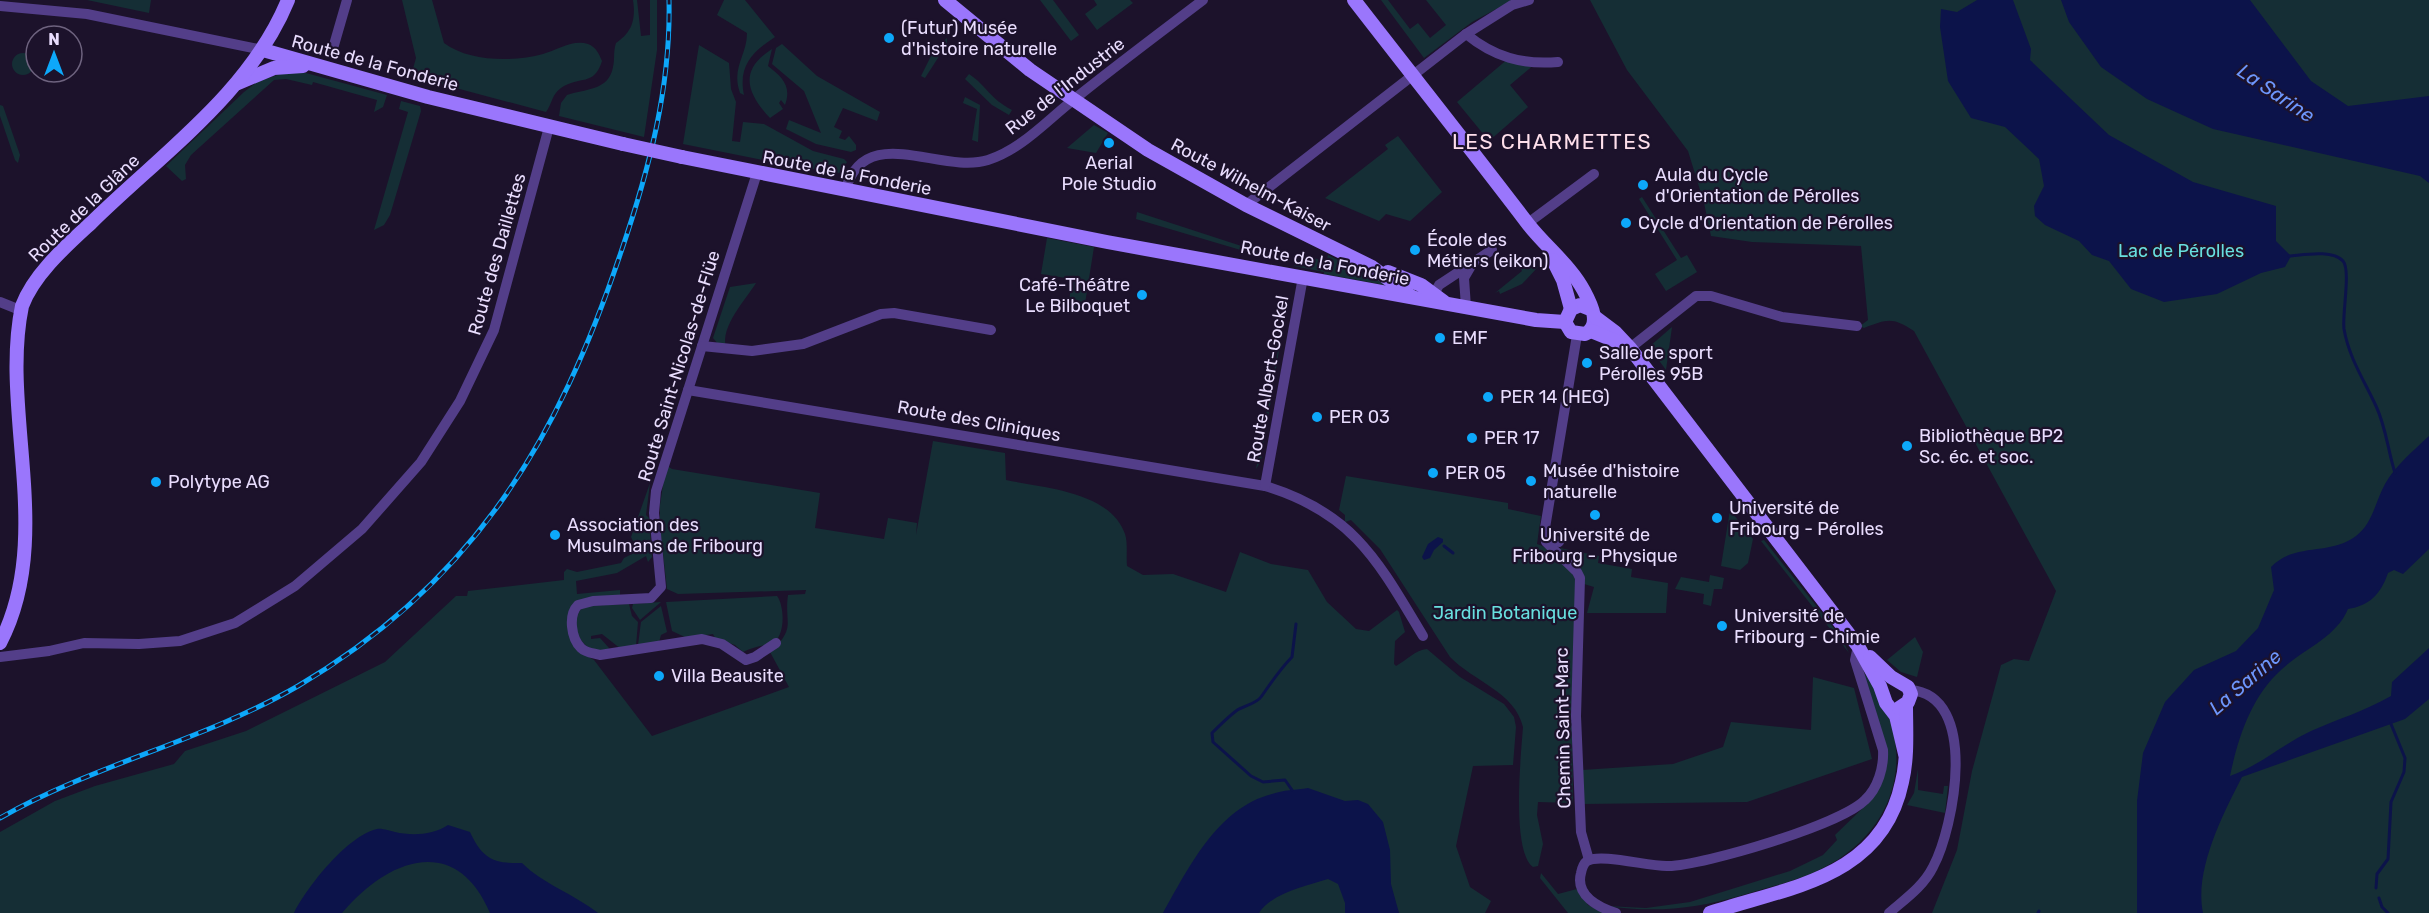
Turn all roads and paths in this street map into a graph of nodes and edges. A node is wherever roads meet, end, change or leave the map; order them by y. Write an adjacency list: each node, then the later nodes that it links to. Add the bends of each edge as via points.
1 (288, 0): 10 (main road, Route de la Glâne)
2 (347, 0): 9 (street)
3 (945, 0): 15 (main road, Route Wilhelm-Kaiser, via 974,27)
4 (1354, 0): 13 (main road)
5 (1529, 0): 8 (street, via 1512,5)
6 (1199, 1): 15 (street, Rue de l'Industrie)
7 (0, 6): 10 (street, via 87,14)
8 (1466, 34): 11 (street, via 1494,53 1518,61); 13 (street)
9 (334, 45)
10 (263, 50): 12 (main road, Route de la Fonderie); 14 (main road, Route de la Glâne)
11 (1558, 62)
12 (323, 67): 14 (main road, via 283,66); 16 (main road, Route de la Fonderie)
13 (1413, 76): 20 (street); 21 (main road)
14 (233, 85): 31 (main road, Route de la Glâne, via 202,120 78,235 37,279)
15 (1072, 100): 19 (street, Rue de l'Industrie, via 1033,135 998,156 969,163 881,154 856,166); 20 (main road, Route Wilhelm-Kaiser, via 1148,150)
16 (549, 127): 17 (main road, Route de la Fonderie, bridge); 47 (street, Route des Daillettes, via 494,330 460,401 421,462 362,529 295,586 235,623 180,641 84,643)
17 (756, 173): 19 (main road, Route de la Fonderie); 37 (street, Route Saint-Nicolas-de-Flüe)
18 (1594, 174): 21 (street)
19 (845, 191): 26 (main road, Route de la Fonderie)
20 (1246, 205): 25 (main road, Route Wilhelm-Kaiser)
21 (1528, 223): 22 (main road)
22 (1543, 243): 32 (main road, via 1580,284); 33 (main road, via 1560,272)
23 (1492, 250): 24 (street)
24 (1471, 265): 28 (street, via 1438,285); 30 (street, via 1464,278)
25 (1372, 267): 27 (main road, Route Wilhelm-Kaiser); 28 (main road, via 1393,273)
26 (1303, 277): 27 (main road, Route de la Fonderie); 40 (street, Route Albert-Gockel)
27 (1414, 298): 28 (main road, Route de la Fonderie)
28 (1437, 299): 30 (main road)
29 (0, 302): 31 (street)
30 (1466, 307): 33 (main road, via 1536,320)
31 (20, 310): 44 (main road, Route de la Glâne, via 9,379 20,556 11,612)
32 (1592, 313): 33 (main road, via 1580,305); 36 (main road); 38 (main road)
33 (1568, 315): 36 (main road, via 1569,330)
34 (1857, 326): 38 (street, via 1782,317 1711,296 1695,296)
35 (991, 330): 37 (street, via 894,313 881,314 803,344 752,351)
36 (1584, 333): 38 (main road, via 1614,338); 41 (street, via 1554,466)
37 (702, 346): 39 (street, Route Saint-Nicolas-de-Flüe)
38 (1630, 348): 46 (main road)
39 (688, 390): 40 (street, Route des Cliniques); 45 (street, Route Saint-Nicolas-de-Flüe, via 656,491 661,580 658,593 651,598 578,605 573,613 575,638 587,652 600,655 702,639 722,644 746,660)
40 (1265, 486): 43 (street, Route des Cliniques, via 1301,499 1348,529 1371,551)
41 (1546, 536): 42 (street); 54 (street, Chemin Saint-Marc, via 1548,545 1580,578 1576,716 1581,832)
42 (1559, 542)
43 (1423, 636)
44 (0, 643)
45 (776, 643)
46 (1858, 646): 48 (main road); 50 (main road); 54 (street, via 1855,660 1883,750 1883,763 1866,800 1817,825 1720,858 1658,867)
47 (0, 657)
48 (1896, 681): 49 (main road); 50 (main road)
49 (1910, 690): 51 (main road); 57 (street, via 1930,697 1951,724 1954,782 1946,831 1933,868 1924,882)
50 (1883, 692): 52 (main road)
51 (1906, 705): 52 (main road); 53 (main road)
52 (1892, 708): 53 (main road)
53 (1905, 754): 56 (main road, via 1901,789 1889,819 1873,842 1849,863 1809,883)
54 (1588, 860): 55 (street, Chemin Saint-Marc, via 1580,878 1584,891 1598,906)
55 (1616, 913)
56 (1710, 913)
57 (1889, 913)

